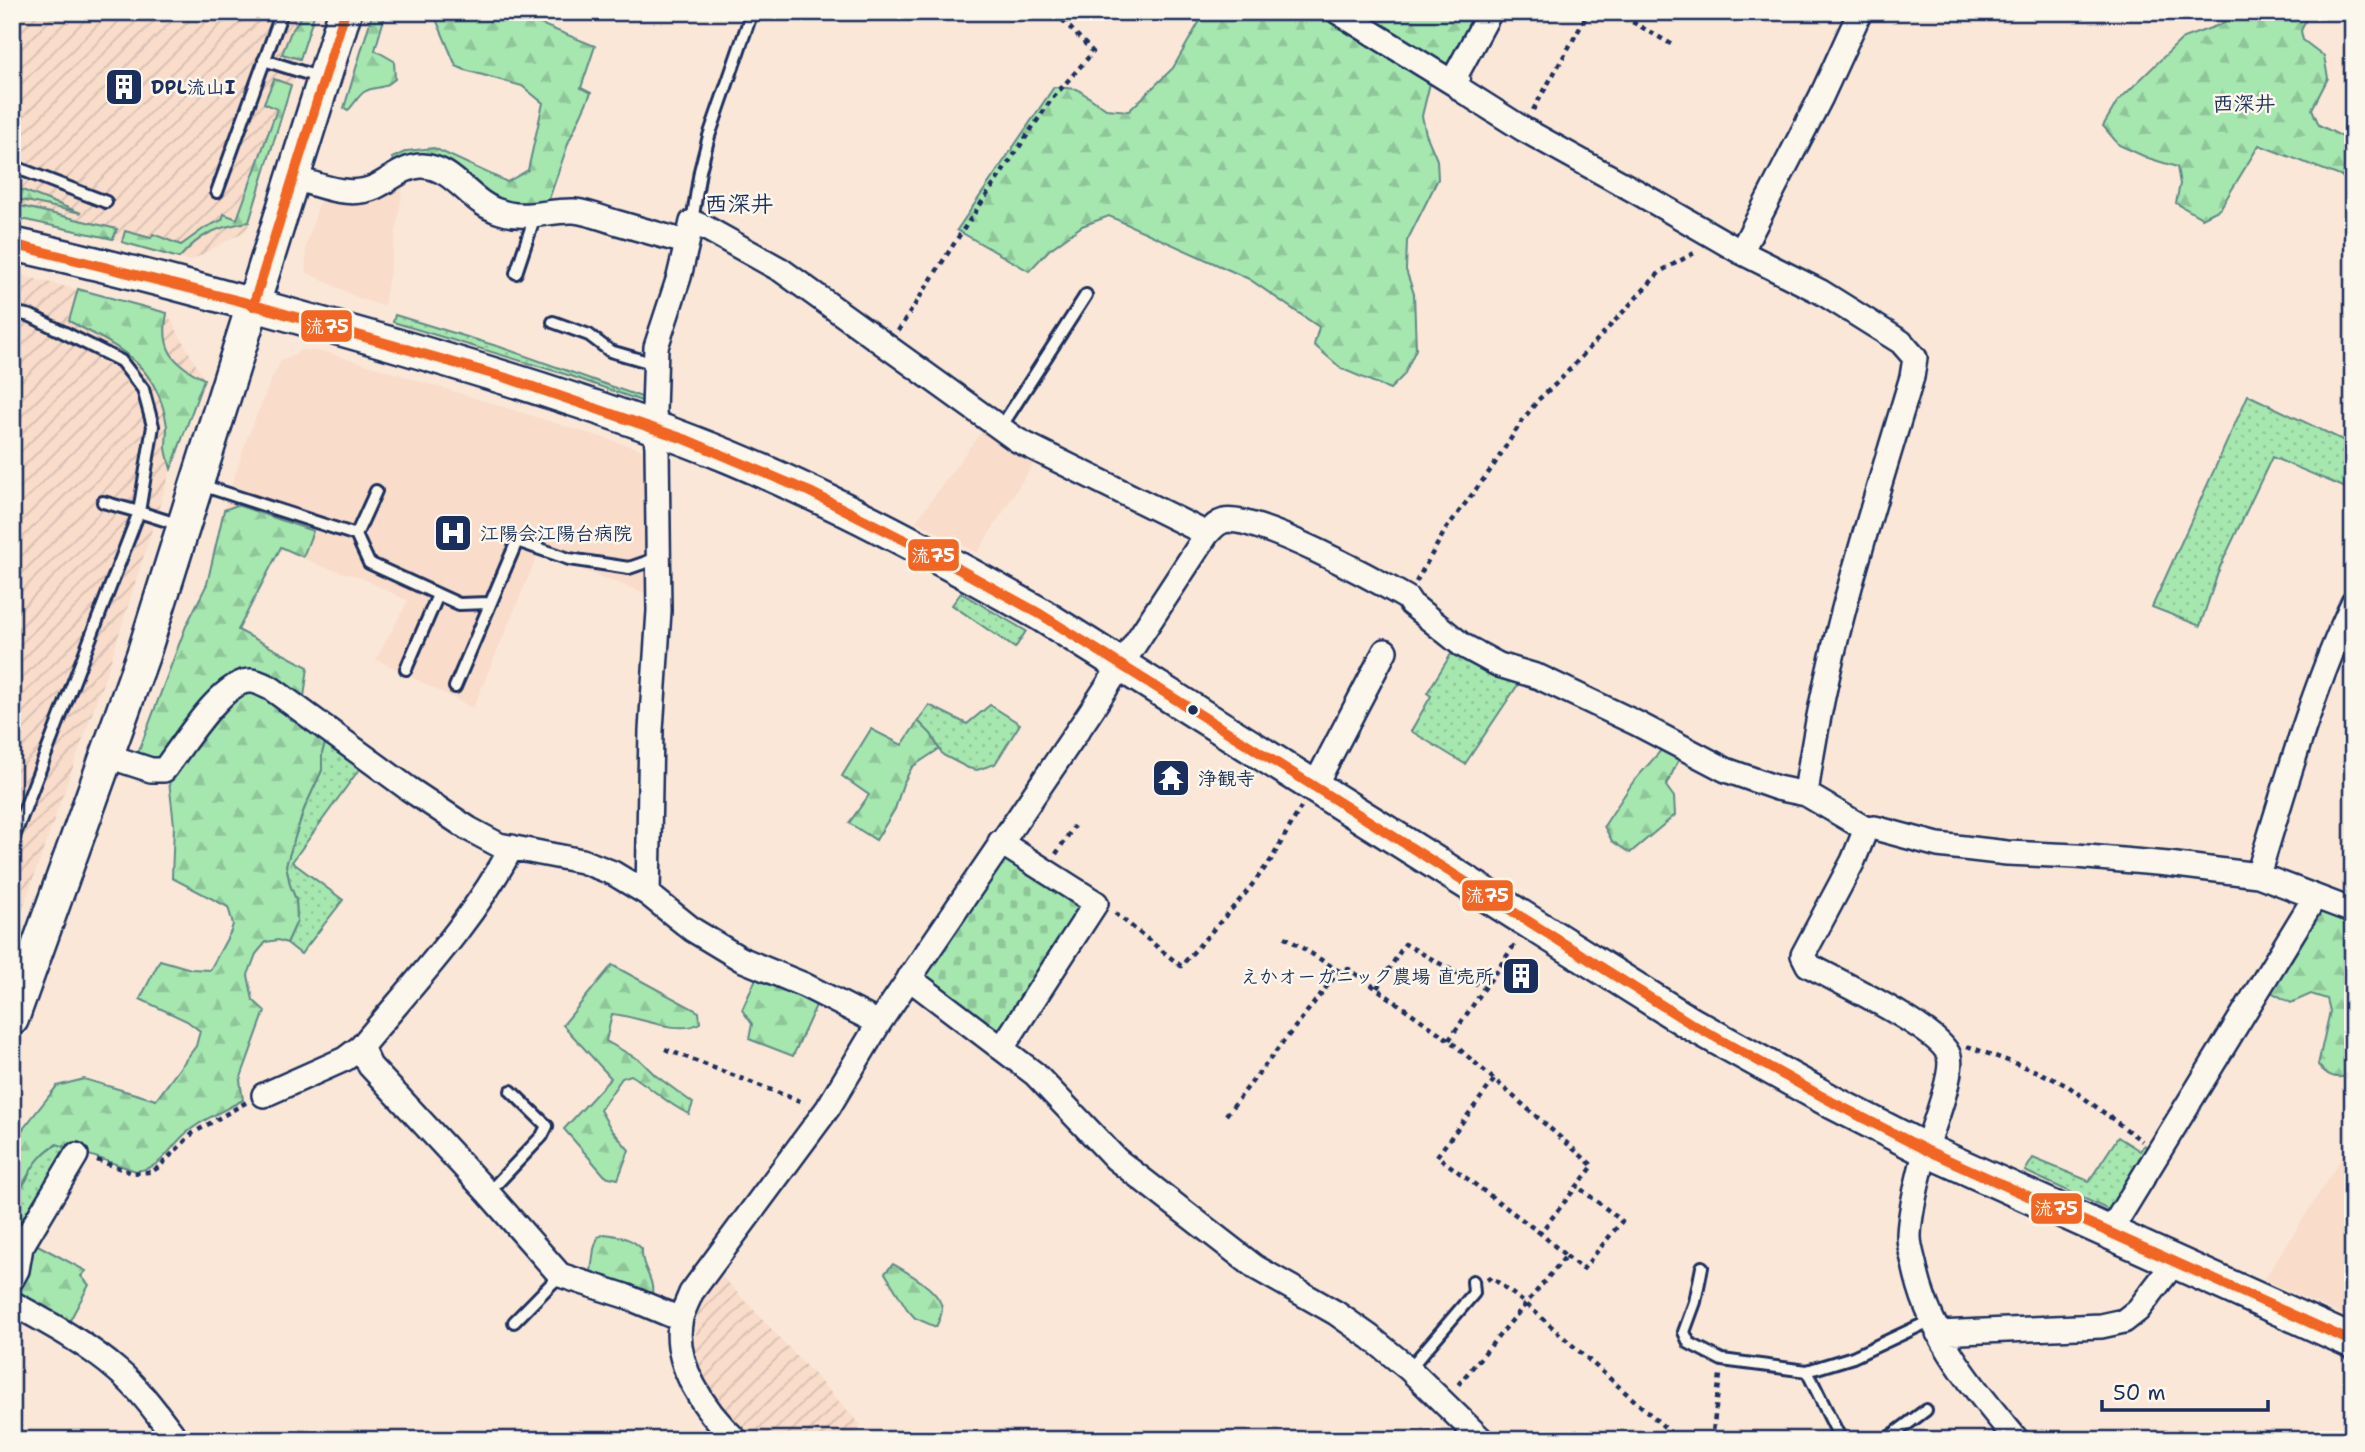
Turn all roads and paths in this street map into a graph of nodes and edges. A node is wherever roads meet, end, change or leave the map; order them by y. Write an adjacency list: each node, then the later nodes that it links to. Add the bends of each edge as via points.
1 (282, 12): 11 (lane)
2 (345, 12): 12 (street)
3 (752, 12): 20 (lane, via 709,136)
4 (1055, 12): 29 (path, via 1094,52 1051,100)
5 (1338, 12): 13 (street)
6 (1490, 12): 13 (street, via 1457,73)
7 (1589, 12): 14 (path)
8 (1615, 12): 10 (path)
9 (1860, 12): 23 (street)
10 (1671, 44)
11 (264, 60): 12 (lane); 17 (lane)
12 (323, 79): 16 (street)
13 (1458, 86): 14 (street)
14 (1523, 129): 21 (street)
15 (12, 166): 18 (lane)
16 (292, 177): 19 (street, via 347,192 360,191 423,166 452,177 495,210); 26 (street)
17 (217, 192)
18 (106, 202)
19 (535, 216): 20 (street, via 575,211); 24 (lane)
20 (689, 232): 29 (street, via 704,227 781,270); 30 (street)
21 (1721, 240): 23 (street); 42 (path, via 1661,271 1538,400 1446,528)
22 (12, 244): 26 (street)
23 (1741, 253): 51 (street, via 1821,292 1901,342 1915,358 1836,635 1818,714)
24 (516, 273)
25 (1086, 295): 32 (lane)
26 (253, 306): 31 (street, via 468,366); 33 (street)
27 (12, 312): 36 (lane, via 31,316 121,361 143,390 153,426)
28 (553, 322): 30 (lane, via 589,335 610,351)
29 (888, 347): 32 (street)
30 (655, 364): 31 (street)
31 (655, 427): 40 (street); 46 (street, via 790,483 917,545)
32 (1000, 427): 38 (street, via 1017,440)
33 (197, 484): 37 (street); 39 (lane)
34 (376, 491): 39 (lane)
35 (103, 502): 36 (lane)
36 (139, 512): 37 (lane); 54 (lane)
37 (183, 527): 49 (street)
38 (1207, 534): 42 (street, via 1215,525 1231,520 1259,528 1319,551); 46 (street)
39 (356, 535): 41 (lane, via 369,563)
40 (659, 558): 43 (lane, via 629,568 569,559 517,541); 59 (street)
41 (438, 595): 43 (lane, via 458,604); 47 (lane)
42 (1407, 598): 51 (street, via 1462,645 1499,665 1551,683 1726,770)
43 (489, 603): 48 (lane)
44 (2353, 603): 58 (street, via 2289,775)
45 (1385, 651): 50 (street)
46 (1121, 666): 50 (street); 55 (street)
47 (406, 669)
48 (455, 687)
49 (107, 756): 56 (street, via 164,770 232,685 251,681 272,689 469,829); 69 (street)
50 (1310, 793): 61 (path, via 1245,894 1181,966 1108,907); 63 (street)
51 (1807, 794): 53 (street)
52 (1074, 826): 57 (path)
53 (1866, 829): 58 (street, via 1938,845); 72 (street, via 1803,955 1808,965)
54 (12, 842)
55 (1000, 842): 57 (street); 66 (street)
56 (512, 847): 59 (street, via 582,861); 73 (street, via 462,925)
57 (1045, 871): 61 (street)
58 (2258, 875): 60 (street)
59 (648, 894): 70 (street, via 741,960)
60 (2315, 897): 62 (street); 82 (street)
61 (1096, 903): 74 (street)
62 (2353, 911)
63 (1529, 923): 68 (path); 81 (street, via 1690,1023)
64 (1285, 936): 65 (path)
65 (1339, 971): 67 (path, via 1349,969); 80 (path)
66 (909, 978): 70 (street); 74 (street)
67 (1377, 988): 68 (path, via 1405,944); 71 (path)
68 (1484, 988): 71 (path)
69 (12, 1019)
70 (879, 1023): 79 (street)
71 (1449, 1040): 76 (path)
72 (1941, 1042): 81 (street, via 1950,1056 1949,1074); 82 (path, via 1966,1046 2068,1086)
73 (360, 1047): 78 (street, via 345,1059); 85 (street, via 370,1066)
74 (1002, 1048): 102 (street, via 1035,1074 1116,1159 1255,1267 1336,1312)
75 (665, 1049): 79 (path)
76 (1494, 1080): 84 (path, via 1593,1166); 87 (path, via 1437,1156)
77 (511, 1091): 85 (lane, via 547,1126)
78 (264, 1095): 83 (path, via 193,1133 151,1172 132,1173)
79 (825, 1111): 97 (street, via 691,1293)
80 (1226, 1115)
81 (1926, 1150): 86 (street); 99 (street, via 1909,1238 1917,1278)
82 (2157, 1152): 86 (street)
83 (76, 1155): 88 (street)
84 (1577, 1186): 87 (path); 89 (path, via 1622,1221 1583,1269)
85 (488, 1193): 92 (street)
86 (2109, 1233): 90 (street)
87 (1540, 1234): 89 (path)
88 (17, 1251): 93 (street)
89 (1566, 1256): 96 (path)
90 (2174, 1263): 99 (street, via 2124,1321 2101,1326); 100 (street)
91 (1702, 1268): 101 (lane, via 1685,1337)
92 (560, 1275): 97 (street); 98 (lane)
93 (12, 1279)
94 (1473, 1287): 96 (path, via 1491,1276); 102 (lane)
95 (12, 1303): 108 (street, via 61,1330 117,1370)
96 (1526, 1304): 104 (path); 109 (path)
97 (680, 1320): 106 (street, via 686,1370)
98 (514, 1322)
99 (1935, 1327): 103 (lane); 113 (street, via 1947,1351)
100 (2353, 1342)
101 (1722, 1360): 103 (lane); 110 (path)
102 (1409, 1368): 107 (street)
103 (1807, 1371): 111 (lane)
104 (1449, 1394)
105 (1926, 1410): 112 (lane)
106 (725, 1436)
107 (1473, 1437)
108 (177, 1440)
109 (1679, 1440)
110 (1712, 1440)
111 (1841, 1440)
112 (1886, 1440)
113 (2017, 1440)

